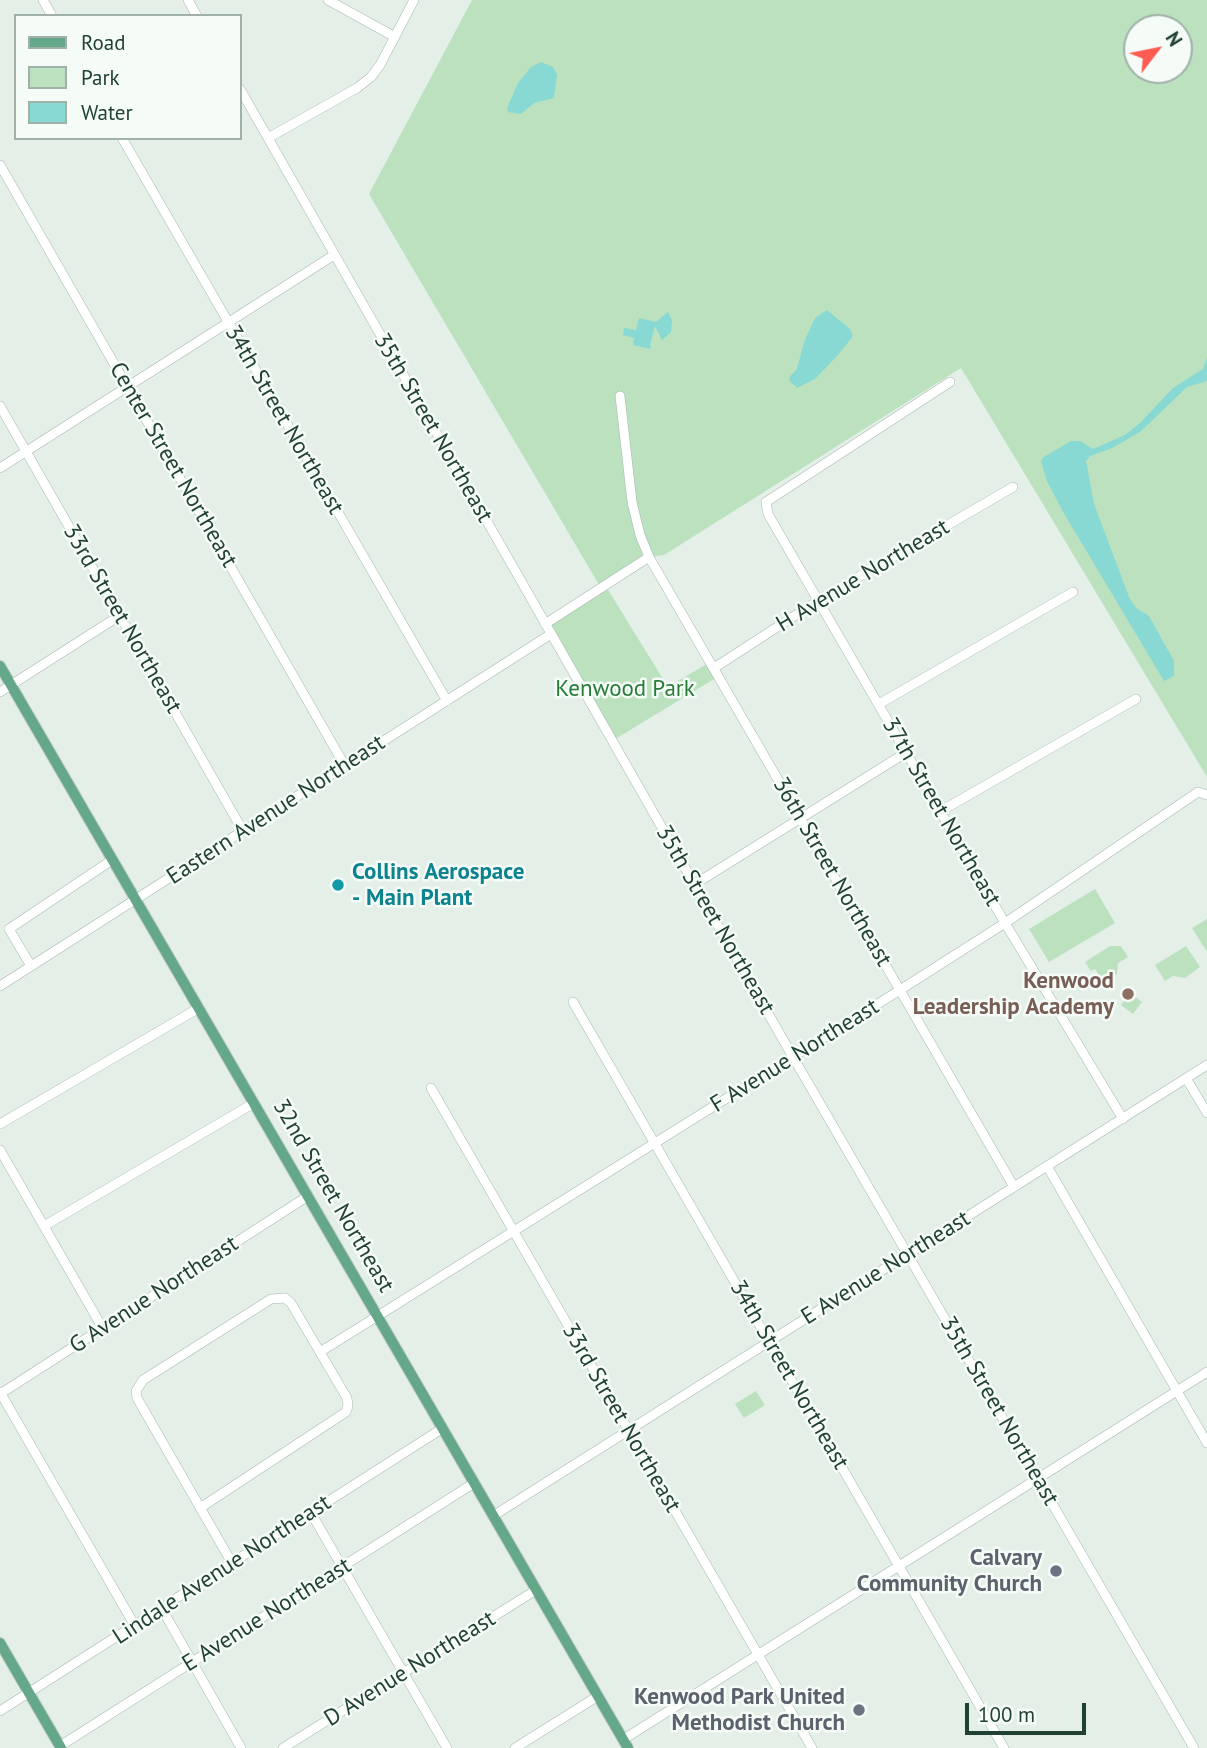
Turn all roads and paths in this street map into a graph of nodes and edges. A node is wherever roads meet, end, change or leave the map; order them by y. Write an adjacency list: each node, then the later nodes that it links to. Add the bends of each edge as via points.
1 (328, 0): 3 (street)
2 (414, 0): 3 (street)
3 (395, 37): 5 (street, via 371,77)
4 (242, 92): 5 (street, 35th Street Northeast)
5 (268, 138): 8 (street, 35th Street Northeast)
6 (123, 140): 9 (street, 34th Street Northeast)
7 (0, 164): 11 (street, Center Street Northeast)
8 (334, 255): 9 (street); 21 (street, 35th Street Northeast)
9 (228, 323): 11 (street); 28 (street, 34th Street Northeast)
10 (950, 382): 19 (street, 37th Street Northeast, via 766,502 768,514)
11 (127, 385): 14 (street); 31 (street, Center Street Northeast)
12 (620, 396): 17 (street, 36th Street Northeast, via 632,502)
13 (0, 406): 14 (street, 33rd Street Northeast)
14 (26, 451): 15 (street); 20 (street, 33rd Street Northeast)
15 (0, 468)
16 (1013, 487): 19 (street, H Avenue Northeast)
17 (649, 557): 21 (street); 24 (street, 36th Street Northeast)
18 (1073, 592): 29 (street)
19 (819, 600): 24 (street, H Avenue Northeast); 29 (street, 37th Street Northeast)
20 (119, 616): 25 (street); 35 (street, 33rd Street Northeast)
21 (545, 624): 22 (street, 35th Street Northeast)
22 (551, 634): 28 (street, Eastern Avenue Northeast); 37 (street, 35th Street Northeast)
23 (0, 666): 25 (main road, 32nd Street Northeast)
24 (714, 668): 34 (street, 36th Street Northeast)
25 (11, 685): 26 (street); 36 (main road, 32nd Street Northeast)
26 (0, 692)
27 (1136, 699): 33 (street)
28 (447, 701): 31 (street, Eastern Avenue Northeast)
29 (879, 704): 30 (street, 37th Street Northeast)
30 (907, 752): 33 (street, 37th Street Northeast); 34 (street)
31 (345, 766): 35 (street, Eastern Avenue Northeast)
32 (1207, 795): 39 (street, F Avenue Northeast, via 1198,792)
33 (941, 811): 39 (street, 37th Street Northeast)
34 (801, 818): 37 (street); 42 (street, 36th Street Northeast)
35 (243, 831): 38 (street, Eastern Avenue Northeast)
36 (112, 860): 38 (main road, 32nd Street Northeast); 40 (street, via 9,929)
37 (695, 884): 45 (street, 35th Street Northeast)
38 (136, 900): 40 (street, Eastern Avenue Northeast); 44 (main road, 32nd Street Northeast)
39 (1005, 923): 42 (street, F Avenue Northeast); 51 (street, 37th Street Northeast)
40 (31, 966): 41 (street, Eastern Avenue Northeast)
41 (0, 986)
42 (900, 990): 45 (street, F Avenue Northeast); 56 (street, 36th Street Northeast)
43 (573, 1002): 53 (street, 34th Street Northeast)
44 (199, 1008): 49 (main road, 32nd Street Northeast); 52 (street)
45 (793, 1057): 53 (street, F Avenue Northeast); 60 (street, 35th Street Northeast)
46 (1207, 1065): 47 (street, E Avenue Northeast)
47 (1186, 1078): 50 (street); 51 (street, E Avenue Northeast)
48 (431, 1088): 59 (street, 33rd Street Northeast)
49 (254, 1103): 57 (main road, 32nd Street Northeast); 58 (street)
50 (1207, 1113)
51 (1123, 1119): 55 (street, E Avenue Northeast)
52 (0, 1124)
53 (655, 1144): 59 (street, F Avenue Northeast); 63 (street, 34th Street Northeast)
54 (0, 1150): 58 (street)
55 (1047, 1166): 56 (street, E Avenue Northeast); 66 (street)
56 (1014, 1187): 60 (street, E Avenue Northeast)
57 (308, 1196): 61 (main road, 32nd Street Northeast); 62 (street, G Avenue Northeast)
58 (44, 1226): 62 (street)
59 (514, 1232): 61 (street, F Avenue Northeast); 69 (street, 33rd Street Northeast)
60 (908, 1254): 63 (street, E Avenue Northeast); 71 (street, 35th Street Northeast)
61 (378, 1316): 64 (street, F Avenue Northeast); 68 (main road, 32nd Street Northeast)
62 (103, 1327): 67 (street, G Avenue Northeast)
63 (769, 1342): 69 (street, E Avenue Northeast); 77 (street, 34th Street Northeast)
64 (320, 1352): 73 (street, via 346,1398 346,1412); 73 (street, via 291,1303 271,1298 143,1380 137,1398)
65 (1207, 1372): 66 (street)
66 (1177, 1391): 70 (street); 71 (street)
67 (0, 1393): 81 (street)
68 (443, 1428): 72 (main road, 32nd Street Northeast); 74 (street, Lindale Avenue Northeast)
69 (629, 1431): 75 (street, E Avenue Northeast); 83 (street, 33rd Street Northeast)
70 (1207, 1443)
71 (1038, 1479): 77 (street); 97 (street, 35th Street Northeast)
72 (474, 1483): 75 (main road, 32nd Street Northeast); 78 (street, E Avenue Northeast)
73 (200, 1508): 76 (street)
74 (311, 1513): 76 (street, Lindale Avenue Northeast); 78 (street)
75 (494, 1516): 79 (main road, 32nd Street Northeast)
76 (232, 1563): 80 (street, Lindale Avenue Northeast)
77 (900, 1566): 83 (street); 96 (street, 34th Street Northeast)
78 (341, 1567): 84 (street, E Avenue Northeast); 85 (street)
79 (536, 1590): 85 (street, D Avenue Northeast); 87 (main road, 32nd Street Northeast)
80 (162, 1609): 81 (street, Lindale Avenue Northeast); 84 (street)
81 (135, 1626): 86 (street, Lindale Avenue Northeast)
82 (0, 1643): 86 (main road)
83 (758, 1655): 89 (street); 95 (street, 33rd Street Northeast)
84 (192, 1662): 90 (street, E Avenue Northeast); 91 (street)
85 (404, 1673): 92 (street, D Avenue Northeast); 93 (street)
86 (28, 1692): 88 (street, Lindale Avenue Northeast); 90 (main road)
87 (598, 1696): 89 (main road, 32nd Street Northeast); 94 (street)
88 (0, 1711)
89 (626, 1744)
90 (60, 1747)
91 (241, 1748)
92 (284, 1748)
93 (447, 1748)
94 (515, 1748)
95 (812, 1748)
96 (1004, 1748)
97 (1194, 1748)

